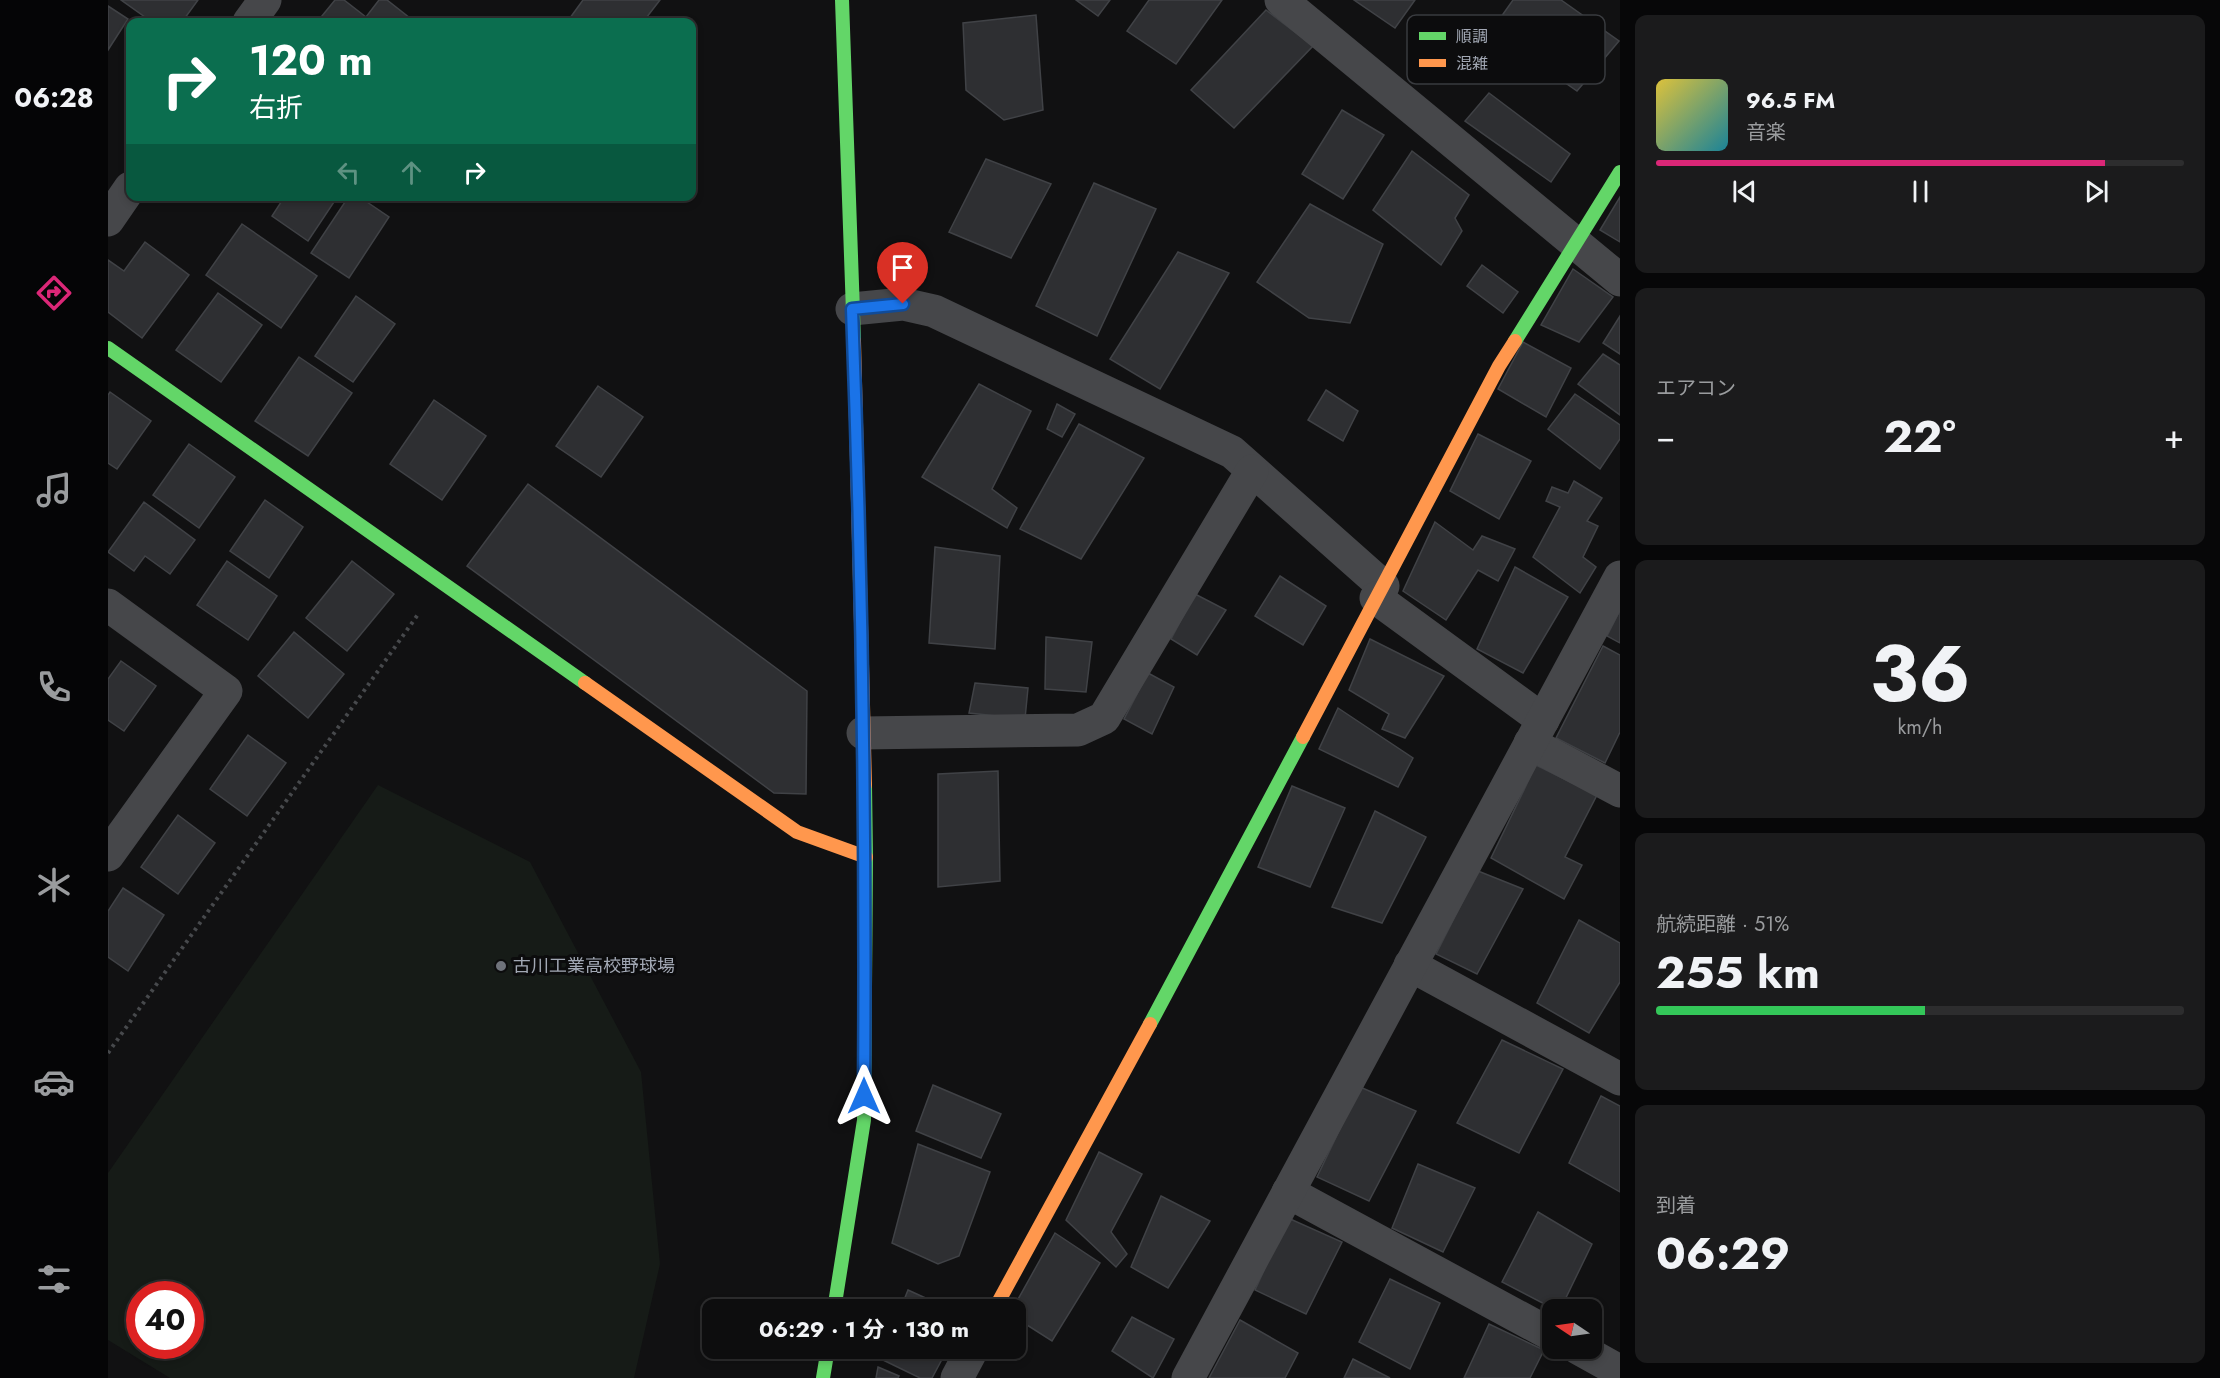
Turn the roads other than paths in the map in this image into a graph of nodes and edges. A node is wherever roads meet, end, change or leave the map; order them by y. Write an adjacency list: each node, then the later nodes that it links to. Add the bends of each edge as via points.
1 (265, 0): 4 (street)
2 (842, 0): 10 (street)
3 (1281, 0): 8 (street)
4 (252, 18)
5 (1620, 172): 8 (street)
6 (126, 194): 7 (street)
7 (108, 219)
8 (1575, 244): 9 (street); 14 (street, via 1498,366)
9 (1620, 280)
10 (852, 309): 12 (street, via 903,304 934,311 1232,452); 17 (street)
11 (108, 348): 20 (street, via 797,832)
12 (1252, 471): 14 (street); 17 (street, via 1104,718 1078,730)
13 (1620, 577): 16 (street)
14 (1380, 592): 16 (street); 25 (street)
15 (108, 605): 19 (street, via 226,691)
16 (1537, 731): 18 (street); 21 (street)
17 (863, 733): 20 (street)
18 (1620, 791)
19 (108, 855)
20 (866, 857): 24 (street, via 864,1120)
21 (1410, 964): 22 (street); 23 (street)
22 (1620, 1079)
23 (1288, 1192): 26 (street); 33 (street)
24 (836, 1299)
25 (1000, 1299)
26 (1542, 1330)
27 (826, 1359): 31 (street)
28 (967, 1359): 32 (street)
29 (1599, 1359): 30 (street)
30 (1613, 1366)
31 (823, 1378)
32 (957, 1378)
33 (1188, 1378)

